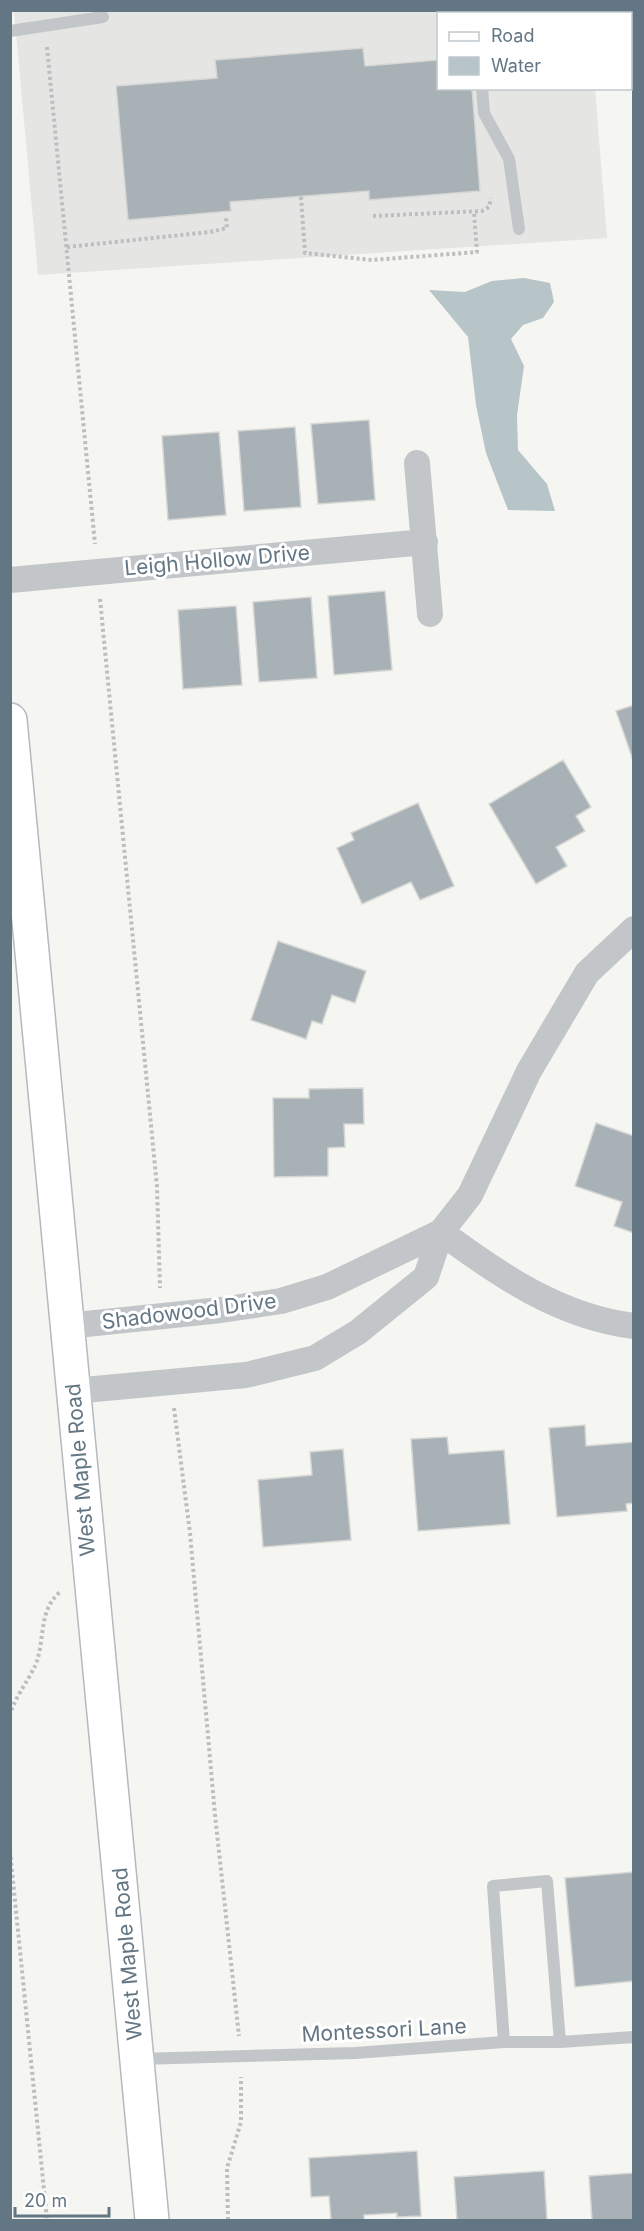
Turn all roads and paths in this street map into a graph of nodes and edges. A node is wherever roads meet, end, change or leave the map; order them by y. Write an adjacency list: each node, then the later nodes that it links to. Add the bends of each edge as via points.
1 (103, 17): 2 (lane)
2 (45, 26): 3 (lane); 11 (path)
3 (10, 31)
4 (482, 90): 5 (lane, via 484,113)
5 (505, 152): 7 (path, via 489,207); 10 (lane)
6 (301, 197): 7 (path, via 305,253 372,260 477,252)
7 (474, 212): 8 (path)
8 (373, 216)
9 (226, 218): 11 (path, via 227,228 210,232)
10 (519, 229)
11 (67, 247): 14 (path)
12 (417, 463): 13 (street)
13 (424, 542): 14 (street, Leigh Hollow Drive); 16 (street)
14 (97, 571): 15 (street, Leigh Hollow Drive); 20 (path, via 157,1187 161,1270)
15 (10, 580)
16 (430, 614)
17 (10, 720): 21 (main road, West Maple Road)
18 (633, 929): 19 (street, Shadowood Drive, via 587,973 529,1071 470,1195)
19 (441, 1232): 21 (street, Shadowood Drive, via 327,1287 281,1301); 22 (street, via 500,1276 593,1319); 23 (street, Shadowood Drive, via 426,1277 358,1332 315,1358 246,1375)
20 (158, 1298)
21 (67, 1326): 23 (main road, West Maple Road)
22 (633, 1326)
23 (73, 1392): 25 (main road, West Maple Road)
24 (173, 1401): 32 (path, via 190,1533)
25 (92, 1590): 26 (path, via 60,1593 52,1600 46,1610 37,1662); 33 (main road, West Maple Road)
26 (11, 1708): 27 (path)
27 (10, 1716)
28 (10, 1851): 34 (path)
29 (633, 2037): 31 (lane, Montessori Lane)
30 (504, 2042): 31 (lane, Montessori Lane); 31 (lane, via 493,1886 547,1881); 32 (lane, Montessori Lane, via 354,2053)
31 (560, 2042)
32 (240, 2056): 33 (lane, Montessori Lane); 36 (path, via 241,2122 227,2168)
33 (136, 2059): 35 (main road, West Maple Road)
34 (46, 2220)
35 (152, 2220)
36 (228, 2220)

